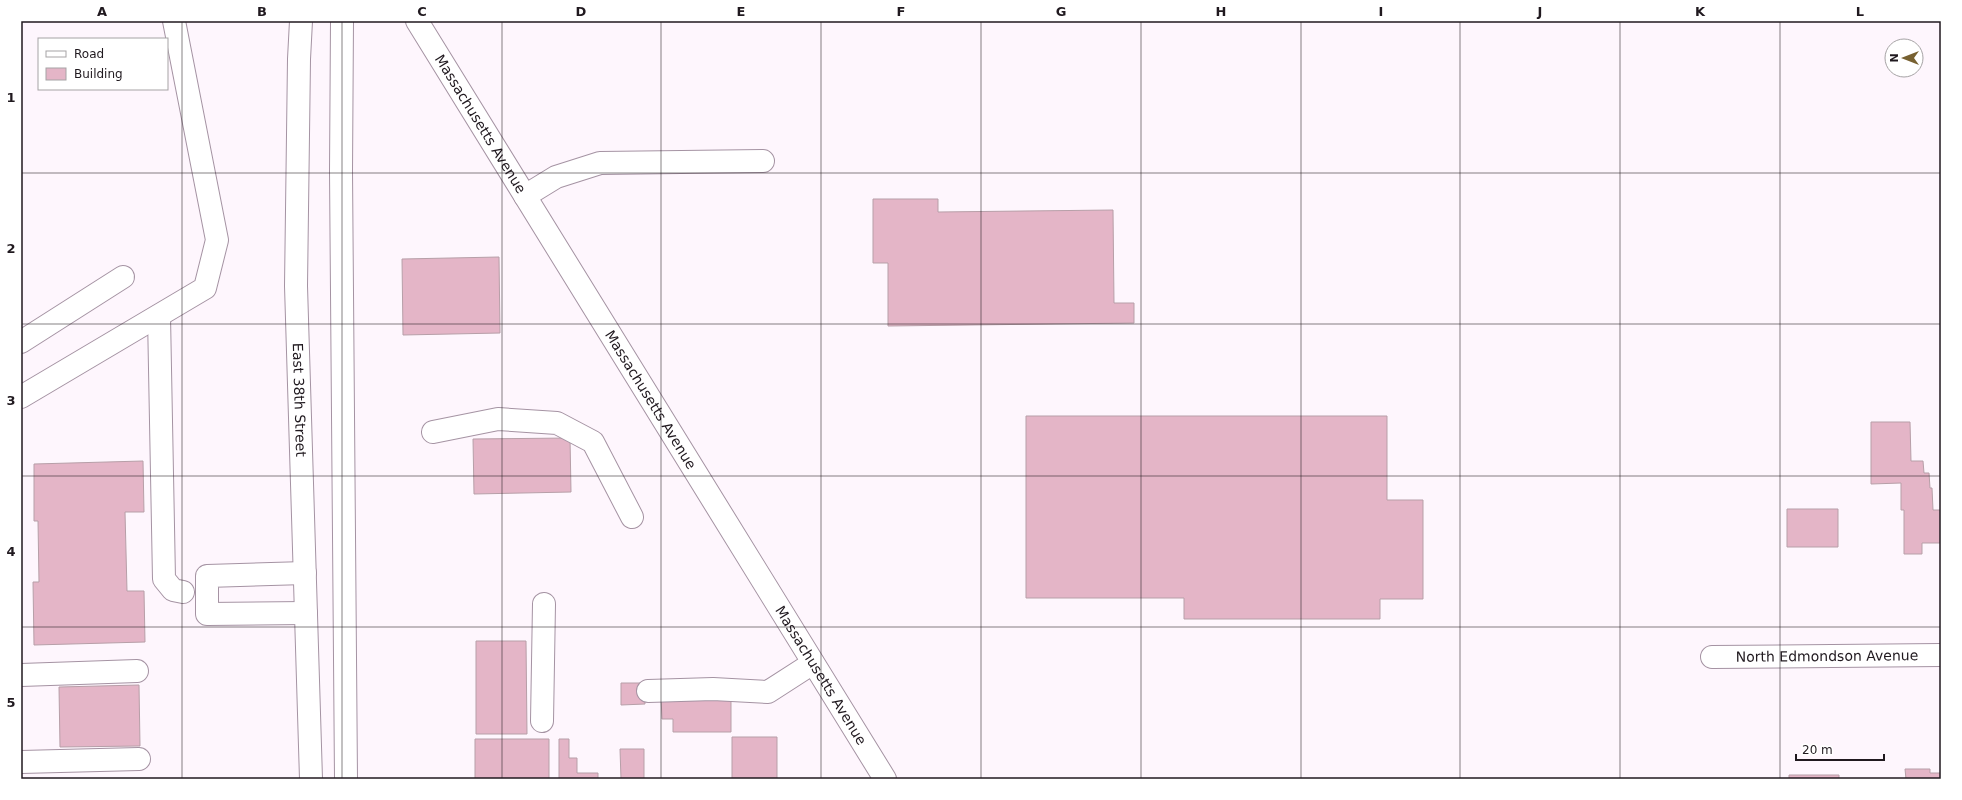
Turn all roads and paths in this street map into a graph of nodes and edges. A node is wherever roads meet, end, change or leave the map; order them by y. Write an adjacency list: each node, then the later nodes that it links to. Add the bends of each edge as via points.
1 (174, 21): 8 (main road, via 217,240 205,288)
2 (301, 21): 13 (main road, East 38th Street, via 298,59 296,286)
3 (342, 21): 29 (main road)
4 (417, 21): 6 (main road, Massachusetts Avenue)
5 (763, 160): 6 (main road, via 600,163 556,177)
6 (525, 196): 21 (main road, Massachusetts Avenue)
7 (123, 277): 9 (main road)
8 (159, 316): 10 (main road); 15 (main road, via 164,579 173,590)
9 (21, 342)
10 (21, 397)
11 (433, 432): 12 (main road, via 498,419 557,423 592,442)
12 (632, 517)
13 (305, 573): 14 (main road); 17 (main road, East 38th Street)
14 (207, 576): 15 (main road); 18 (main road)
15 (183, 592): 18 (main road)
16 (544, 604): 25 (main road)
17 (306, 613): 18 (main road); 28 (main road, East 38th Street)
18 (207, 614)
19 (1941, 655): 20 (main road, North Edmondson Avenue)
20 (1712, 657)
21 (813, 663): 24 (main road, via 768,692 713,689); 30 (main road, Massachusetts Avenue)
22 (137, 671): 23 (main road)
23 (21, 675)
24 (648, 691)
25 (542, 721)
26 (139, 759): 27 (main road)
27 (21, 762)
28 (311, 779)
29 (346, 779)
30 (885, 779)

